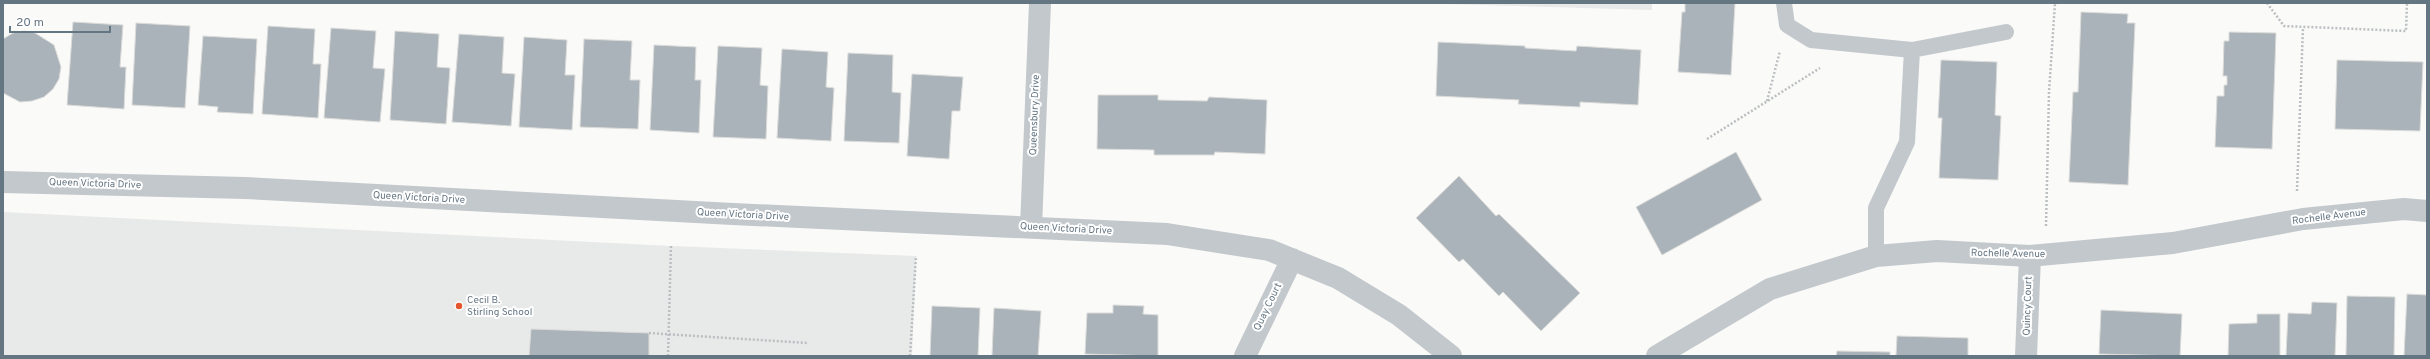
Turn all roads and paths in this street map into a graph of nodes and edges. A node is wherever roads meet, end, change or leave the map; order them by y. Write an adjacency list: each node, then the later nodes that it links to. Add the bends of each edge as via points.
1 (1040, 3): 16 (street, Queensbury Drive)
2 (1784, 3): 6 (lane)
3 (2055, 3): 20 (path)
4 (2267, 3): 7 (path, via 2284,26)
5 (2407, 3): 7 (path, via 2406,31)
6 (1787, 25): 9 (lane, via 1811,40); 11 (path)
7 (2303, 26): 15 (path, via 2297,194)
8 (2006, 32): 10 (lane)
9 (1856, 44): 10 (lane); 11 (path)
10 (1912, 50): 19 (lane, via 1907,142 1876,208)
11 (1767, 101): 12 (path)
12 (1707, 139)
13 (3, 182): 16 (street, Queen Victoria Drive, via 245,188)
14 (2427, 211): 15 (street, Rochelle Avenue, via 2404,209)
15 (2303, 219): 20 (street, Rochelle Avenue, via 2173,243)
16 (1031, 227): 21 (street, Queen Victoria Drive, via 1167,234 1269,250)
17 (671, 246): 23 (path)
18 (916, 256): 26 (path)
19 (1876, 256): 20 (street, Rochelle Avenue, via 1937,251); 29 (street, Rochelle Avenue, via 1770,289)
20 (2038, 256): 30 (street, Quincy Court)
21 (1292, 259): 27 (street, Quay Court); 28 (street, Queen Victoria Drive, via 1338,278 1400,315)
22 (649, 333): 23 (path)
23 (669, 334): 24 (path); 25 (path)
24 (808, 343)
25 (668, 356)
26 (910, 356)
27 (1245, 356)
28 (1451, 356)
29 (1657, 356)
30 (2026, 356)

